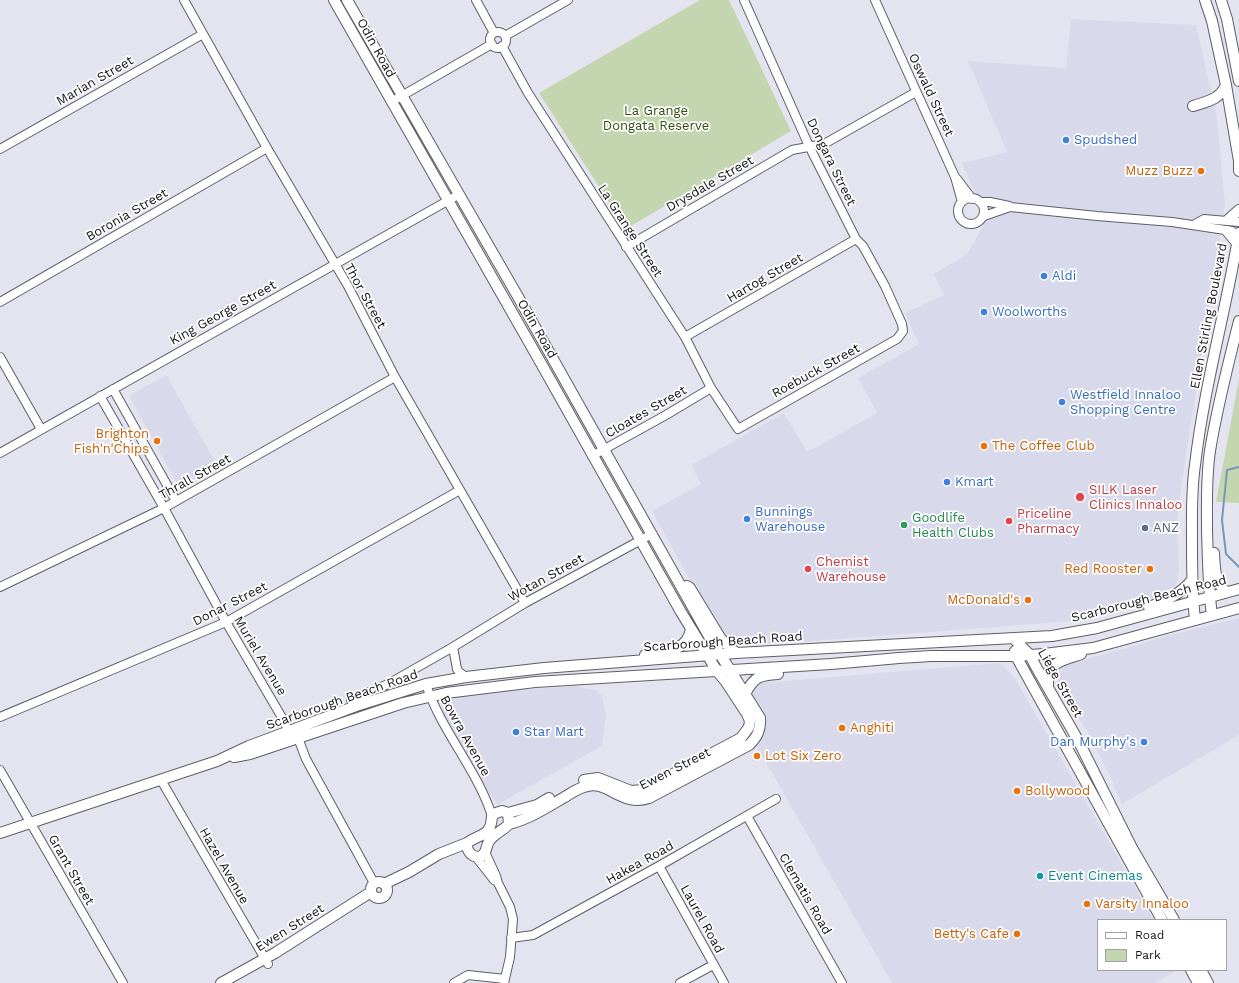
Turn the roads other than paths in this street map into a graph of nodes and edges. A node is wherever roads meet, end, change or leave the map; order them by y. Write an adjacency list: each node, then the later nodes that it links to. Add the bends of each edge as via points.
1 (184, 0): 11 (street, Thor Street)
2 (334, 0): 19 (main road, Odin Road)
3 (347, 0): 18 (main road, Odin Road)
4 (476, 0): 10 (street)
5 (568, 0): 12 (street)
6 (744, 0): 21 (street, Dongara Street)
7 (875, 0): 17 (street, Oswald Street)
8 (1206, 0): 16 (main road)
9 (1222, 0): 15 (main road)
10 (494, 33): 12 (street, via 500,32); 13 (street, via 490,39)
11 (203, 34): 22 (street, Thor Street); 23 (street, Marian Street)
12 (505, 36): 14 (street, via 506,42)
13 (492, 44): 14 (street); 18 (street)
14 (502, 46): 41 (street, La Grange Street, via 528,93)
15 (1239, 81)
16 (1226, 85): 20 (main road, via 1217,98); 24 (main road)
17 (916, 92): 21 (street, Drysdale Street, via 824,144); 25 (street, Oswald Street)
18 (402, 96): 19 (street); 26 (main road, Odin Road)
19 (391, 102): 28 (main road, Odin Road)
20 (1193, 106)
21 (809, 146): 39 (street, Dongara Street); 41 (street, Drysdale Street, via 792,150)
22 (267, 148): 42 (street, Thor Street); 43 (street, Boronia Street)
23 (0, 149)
24 (1239, 171)
25 (956, 177): 27 (street); 29 (street, Oswald Street)
26 (458, 194): 28 (street, King George Street); 54 (main road, Odin Road)
27 (972, 198): 29 (street); 30 (street)
28 (448, 200): 42 (street, King George Street); 56 (main road, Odin Road)
29 (962, 202): 33 (street, via 958,214 963,221 975,224)
30 (980, 202): 31 (street); 33 (street)
31 (1010, 206): 33 (street); 36 (street)
32 (1239, 210): 34 (main road)
33 (984, 216)
34 (1228, 220): 35 (street); 36 (street, via 1204,219)
35 (1239, 222)
36 (1195, 224): 37 (street)
37 (1227, 231): 38 (street); 40 (main road)
38 (1239, 232): 40 (main road, Ellen Stirling Boulevard)
39 (856, 239): 45 (street, Dongara Street, via 863,246 885,286); 46 (street, Hartog Street)
40 (1237, 243): 64 (main road, Ellen Stirling Boulevard, via 1194,466)
41 (626, 247): 46 (street, La Grange Street)
42 (335, 265): 48 (street, Thor Street); 50 (street, King George Street)
43 (0, 302)
44 (1239, 321): 60 (main road, via 1210,451)
45 (903, 332): 52 (street, Roebuck Street, via 897,339)
46 (685, 337): 49 (street, La Grange Street)
47 (0, 357): 53 (street)
48 (395, 377): 57 (street, Thor Street); 58 (street, Thrall Street)
49 (711, 388): 52 (street, La Grange Street); 54 (street, Cloates Street)
50 (113, 389): 51 (street, King George Street); 58 (street)
51 (100, 396): 53 (street, King George Street); 59 (street, Muriel Avenue)
52 (738, 428)
53 (41, 429): 55 (street, King George Street)
54 (603, 450): 56 (street, Cloates Street); 61 (main road, Odin Road)
55 (0, 453)
56 (592, 456): 62 (main road, Odin Road)
57 (460, 490): 70 (street, Thor Street); 74 (street, Donar Street)
58 (176, 501): 59 (street, Thrall Street)
59 (164, 508): 65 (street, Thrall Street); 74 (street, Muriel Avenue)
60 (1207, 516): 67 (main road, via 1218,584); 68 (main road)
61 (652, 534): 62 (street, Wotan Street); 63 (main road, Odin Road)
62 (640, 540): 70 (street, Wotan Street); 76 (main road, Odin Road)
63 (678, 579): 80 (main road, via 690,588 721,639); 81 (main road, Odin Road)
64 (1192, 580): 69 (main road, Ellen Stirling Boulevard); 75 (main road, via 1164,602 1130,614)
65 (0, 587)
66 (1239, 589): 67 (main road, Scarborough Beach Road)
67 (1227, 592): 68 (main road, Scarborough Beach Road)
68 (1210, 597): 69 (main road, Scarborough Beach Road); 72 (main road)
69 (1193, 601): 73 (main road, Ellen Stirling Boulevard); 75 (main road, Scarborough Beach Road)
70 (525, 603): 78 (street, Wotan Street)
71 (1239, 608): 72 (main road, Scarborough Beach Road)
72 (1212, 615): 73 (main road, Scarborough Beach Road)
73 (1195, 619): 79 (main road, Scarborough Beach Road)
74 (226, 622): 95 (street, Donar Street); 96 (street, Muriel Avenue)
75 (1117, 622): 77 (main road, Scarborough Beach Road, via 1052,636)
76 (691, 629): 82 (main road, Odin Road); 86 (main road, via 687,640 673,650)
77 (1014, 639): 80 (main road, Scarborough Beach Road); 83 (main road, Liege Street); 84 (main road, Liege Street)
78 (453, 647): 89 (street, via 457,669); 94 (street, Wotan Street, via 388,684)
79 (1093, 648): 84 (main road, Scarborough Beach Road); 91 (main road, via 1053,666 1048,674)
80 (736, 653): 81 (main road, Scarborough Beach Road)
81 (720, 655): 82 (main road, Scarborough Beach Road); 87 (main road, Odin Road)
82 (707, 656): 86 (main road, Scarborough Beach Road); 88 (main road, Odin Road)
83 (1016, 656): 84 (main road, Scarborough Beach Road); 85 (main road, Scarborough Beach Road, via 931,656); 111 (main road, Liege Street)
84 (1030, 656): 91 (main road, Liege Street)
85 (831, 664): 87 (main road, Scarborough Beach Road); 92 (main road, via 809,672 766,674 757,677)
86 (582, 665): 89 (main road, Scarborough Beach Road)
87 (730, 670): 88 (main road, Scarborough Beach Road); 92 (main road, Ewen Street)
88 (717, 672): 93 (main road, Scarborough Beach Road, via 522,684); 97 (main road, Ewen Street, via 732,691 750,722 741,738)
89 (466, 677): 90 (main road, Scarborough Beach Road)
90 (426, 684): 93 (street, Bowra Avenue); 96 (main road, Scarborough Beach Road, via 356,706)
91 (1048, 689): 112 (main road, Liege Street, via 1079,742 1134,853)
92 (745, 694): 97 (main road, Ewen Street, via 760,718 761,726 756,738 749,745)
93 (430, 696): 96 (main road, Scarborough Beach Road); 100 (street, Bowra Avenue)
94 (350, 700)
95 (0, 717)
96 (293, 737): 99 (main road, Scarborough Beach Road, via 250,754 217,761); 110 (street, Muriel Avenue)
97 (729, 750): 103 (main road, Ewen Street, via 650,798 629,800 597,785 587,786 541,811)
98 (0, 770): 105 (street, Grant Street)
99 (161, 780): 105 (main road, Scarborough Beach Road); 114 (street, Hazel Avenue)
100 (486, 799): 102 (street, Bowra Avenue); 103 (street, Bowra Avenue)
101 (776, 799): 104 (street, Hakea Road)
102 (492, 816): 103 (main road, Ewen Street, via 496,813); 107 (main road, Ewen Street, via 487,833)
103 (506, 816): 108 (main road, Ewen Street, via 505,829 496,834)
104 (747, 816): 109 (street, Hakea Road); 125 (street, Clematis Road)
105 (30, 823): 106 (main road, Scarborough Beach Road); 119 (street, Grant Street)
106 (0, 833)
107 (466, 843): 108 (main road, via 467,850); 110 (main road, Ewen Street, via 439,854)
108 (477, 854): 110 (main road, Ewen Street, via 456,854); 113 (street, via 496,876 510,907 513,920)
109 (659, 866): 113 (street, Hakea Road, via 533,936); 115 (street, Laurel Road)
110 (378, 889): 114 (main road, Ewen Street)
111 (1161, 919)
112 (1173, 919)
113 (512, 938): 118 (street)
114 (266, 961): 120 (main road, Ewen Street); 121 (main road, Ewen Street)
115 (713, 965): 123 (street); 124 (street, Laurel Road)
116 (1192, 971): 126 (main road)
117 (1202, 971): 127 (main road)
118 (504, 981): 122 (street, via 468,975)
119 (123, 983)
120 (221, 983)
121 (234, 983)
122 (454, 983)
123 (680, 983)
124 (724, 983)
125 (842, 983)
126 (1198, 983)
127 (1208, 983)

